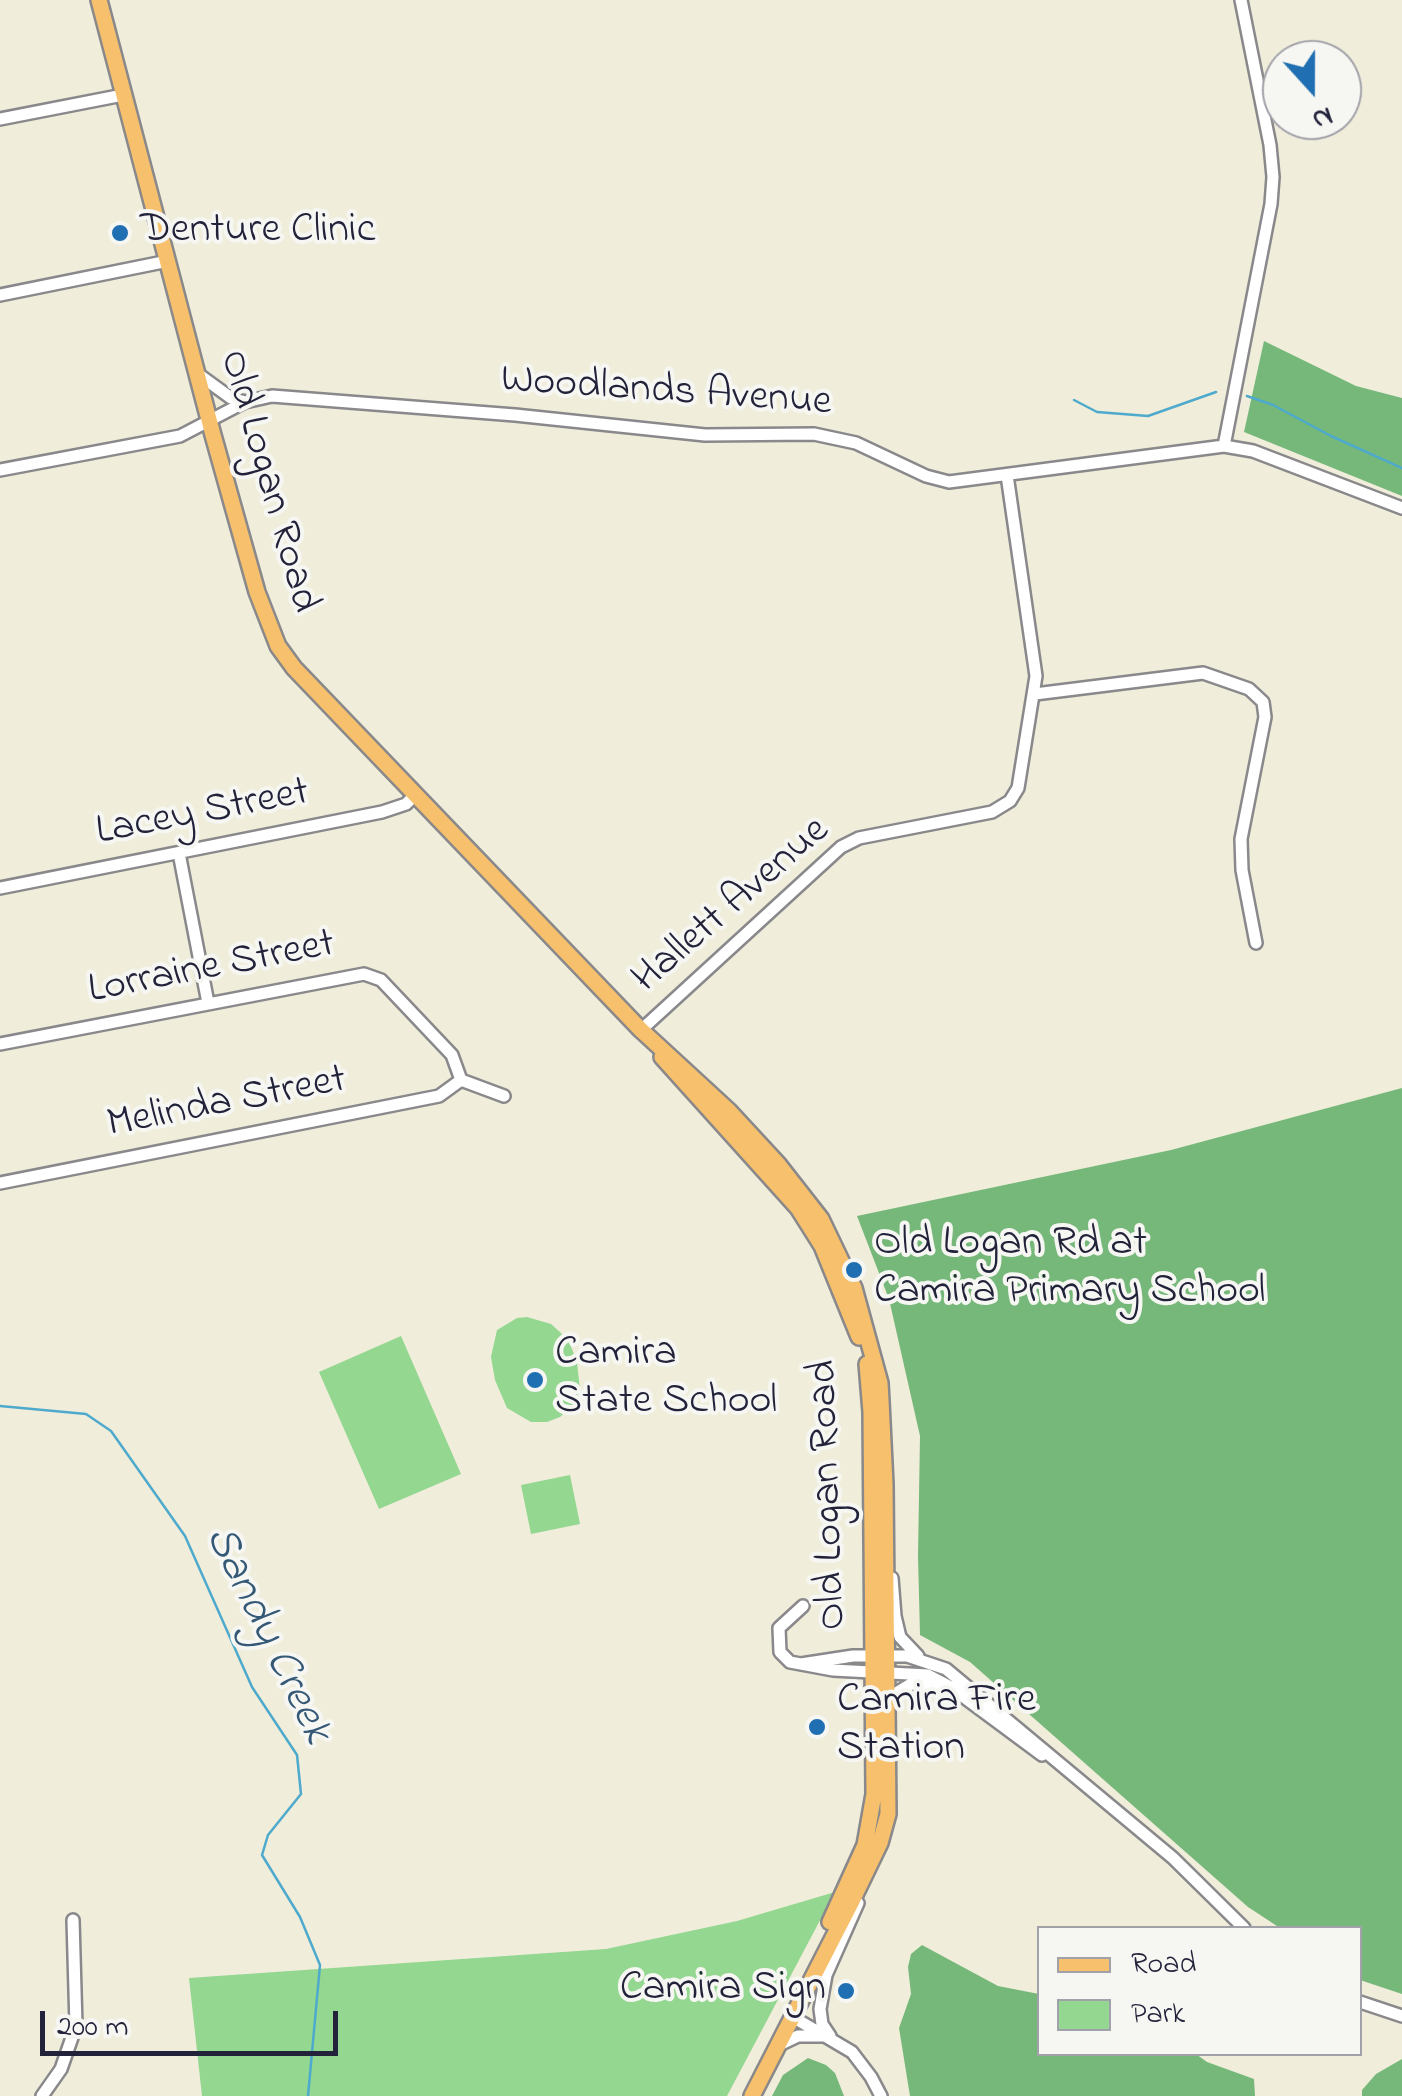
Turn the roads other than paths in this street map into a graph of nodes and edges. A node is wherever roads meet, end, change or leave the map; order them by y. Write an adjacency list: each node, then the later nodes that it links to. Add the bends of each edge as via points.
1 (99, 0): 3 (main road, Old Logan Road)
2 (1241, 0): 10 (street, via 1273,177)
3 (123, 95): 4 (street); 5 (main road, Old Logan Road)
4 (0, 119)
5 (168, 262): 6 (street); 7 (main road, Old Logan Road)
6 (0, 295)
7 (198, 374): 8 (street); 9 (main road, Old Logan Road)
8 (246, 402): 9 (street, Woodlands Avenue); 12 (street, Woodlands Avenue, via 272,396 705,435 814,434 856,443 948,482)
9 (210, 422): 11 (street, Woodlands Avenue, via 168,438); 15 (main road, Old Logan Road, via 278,646)
10 (1224, 446): 12 (street, Woodlands Avenue); 13 (street, Woodlands Avenue)
11 (0, 470)
12 (1007, 475): 14 (street, Hallett Avenue)
13 (1402, 508)
14 (1035, 694): 18 (street, via 1203,674 1250,689 1263,702 1241,839); 20 (street, Hallett Avenue, via 1010,801 992,812 842,847)
15 (415, 795): 16 (street, Lacey Street, via 382,812); 20 (main road, Old Logan Road)
16 (179, 853): 17 (street, Lacey Street); 19 (street)
17 (0, 888)
18 (1256, 943)
19 (208, 1004): 21 (street, Lorraine Street); 22 (street, Lorraine Street, via 364,974 381,980 452,1056)
20 (641, 1030): 25 (main road, Old Logan Road, via 778,1164 846,1264 880,1383); 28 (main road, Old Logan Road, via 798,1208 822,1246 854,1324 870,1388)
21 (0, 1044)
22 (461, 1080): 23 (street); 24 (street, Melinda Street, via 439,1096)
23 (504, 1096)
24 (0, 1182)
25 (886, 1550): 27 (street, Old Logan Road, via 900,1637); 28 (main road, Old Logan Road)
26 (803, 1606): 28 (street, via 779,1628 780,1652 790,1662 833,1670)
27 (924, 1660): 28 (street); 31 (street, via 964,1682)
28 (880, 1664): 29 (street); 30 (main road); 36 (main road, via 868,1833 792,1998)
29 (949, 1686): 30 (street, via 912,1684); 31 (street)
30 (888, 1698): 32 (main road, via 888,1814)
31 (1071, 1774): 34 (street)
32 (880, 1842): 36 (main road); 38 (street, via 826,1975 820,2009)
33 (73, 1920): 40 (street, via 76,2026 62,2069)
34 (1242, 1926)
35 (1362, 2003): 37 (street)
36 (791, 2016): 38 (street); 39 (main road)
37 (1402, 2016)
38 (830, 2036): 39 (street, via 798,2036); 42 (street, via 858,2058)
39 (776, 2047): 41 (main road)
40 (42, 2096)
41 (752, 2096)
42 (881, 2096)

